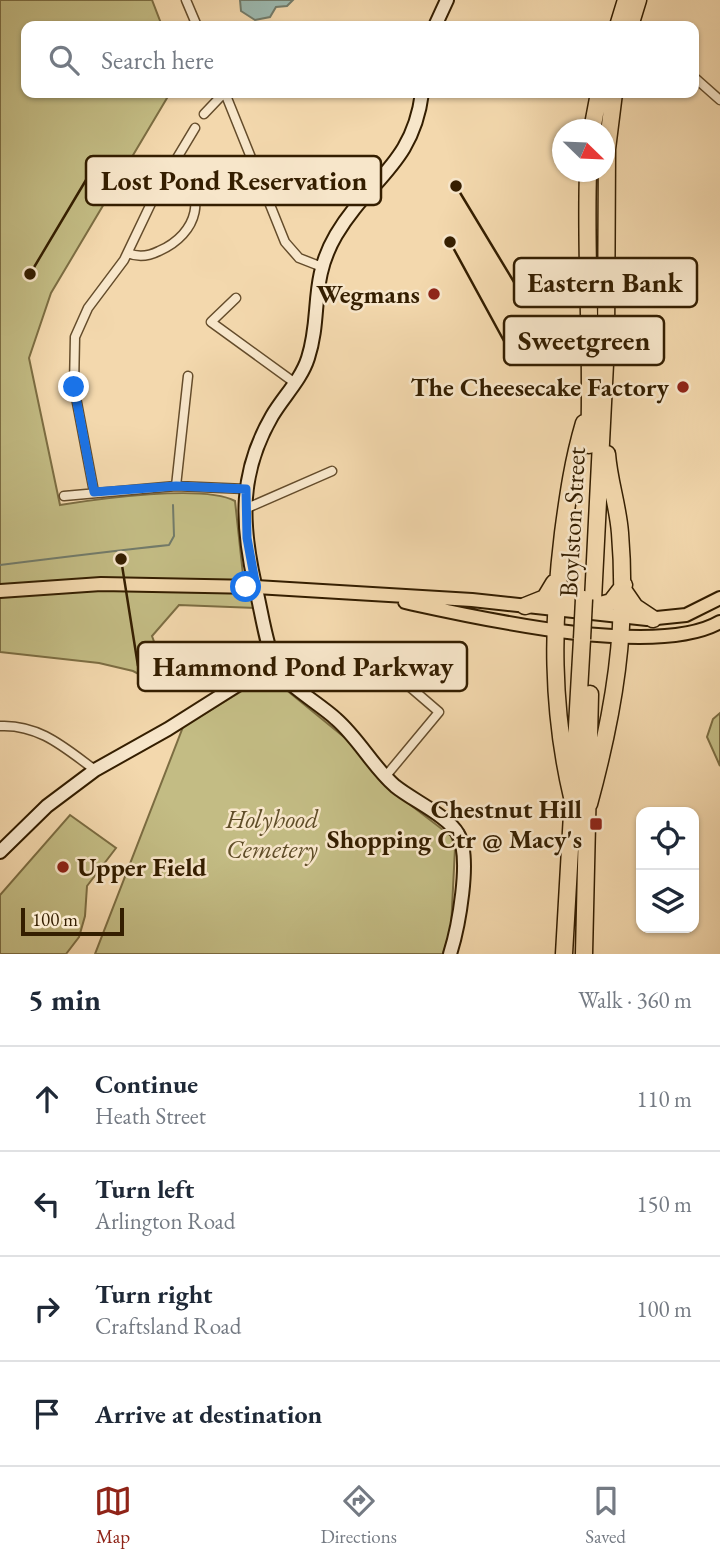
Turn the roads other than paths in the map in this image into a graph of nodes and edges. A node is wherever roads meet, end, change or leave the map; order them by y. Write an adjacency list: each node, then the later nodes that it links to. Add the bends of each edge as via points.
1 (187, 0): 5 (street)
2 (447, 0): 6 (street)
3 (626, 0): 7 (highway)
4 (638, 0): 8 (highway)
5 (195, 21)
6 (437, 21)
7 (629, 21)
8 (630, 21)
9 (699, 81): 15 (street)
10 (219, 98): 16 (street)
11 (226, 98): 22 (street, via 285,242 299,258)
12 (421, 98): 22 (street, via 403,152 342,225)
13 (598, 98): 17 (highway)
14 (614, 98): 26 (highway, Boylston Street)
15 (720, 100)
16 (204, 114)
17 (594, 119)
18 (195, 128): 19 (street)
19 (173, 165): 21 (street); 21 (street, via 186,179 193,197 192,225 173,245 144,256)
20 (588, 182): 26 (highway, Boylston Street)
21 (128, 253): 30 (street, via 88,308 73,346 75,400)
22 (321, 267): 25 (street, via 309,354)
23 (236, 298): 25 (street, via 211,323)
24 (188, 376): 28 (street)
25 (296, 381): 29 (street, via 257,444)
26 (597, 400): 33 (highway, via 571,472); 35 (highway, via 620,523); 46 (highway, Boylston Street)
27 (332, 471): 32 (street)
28 (176, 486): 29 (street); 30 (street)
29 (246, 489): 32 (street)
30 (94, 492): 31 (street)
31 (64, 496)
32 (245, 509): 34 (street)
33 (558, 574): 35 (highway, via 564,595 578,603 607,604); 39 (highway, via 545,598); 40 (highway)
34 (256, 587): 36 (main road, via 101,584); 37 (main road); 47 (street)
35 (624, 588): 41 (highway); 42 (highway, via 635,607)
36 (0, 591)
37 (385, 597): 39 (main road); 44 (main road)
38 (720, 598): 42 (main road, via 690,613)
39 (525, 606): 40 (main road)
40 (554, 609): 41 (main road); 44 (highway)
41 (624, 618): 42 (main road); 45 (highway)
42 (653, 619)
43 (720, 622): 45 (main road, via 684,636)
44 (553, 628): 45 (main road); 52 (highway, via 558,727)
45 (622, 637): 53 (highway, via 607,739)
46 (587, 640): 52 (highway, Boylston Street); 53 (highway, Boylston Street)
47 (274, 662): 50 (street); 51 (street, via 283,676 355,736)
48 (389, 669): 51 (street, via 439,712)
49 (0, 726): 50 (street, via 45,734)
50 (95, 770): 54 (street, via 47,806)
51 (385, 777): 55 (street, via 451,826 463,845)
52 (572, 797): 56 (highway, Boylston Street)
53 (589, 804): 57 (highway, Boylston Street)
54 (0, 852)
55 (450, 954)
56 (565, 954)
57 (584, 954)

